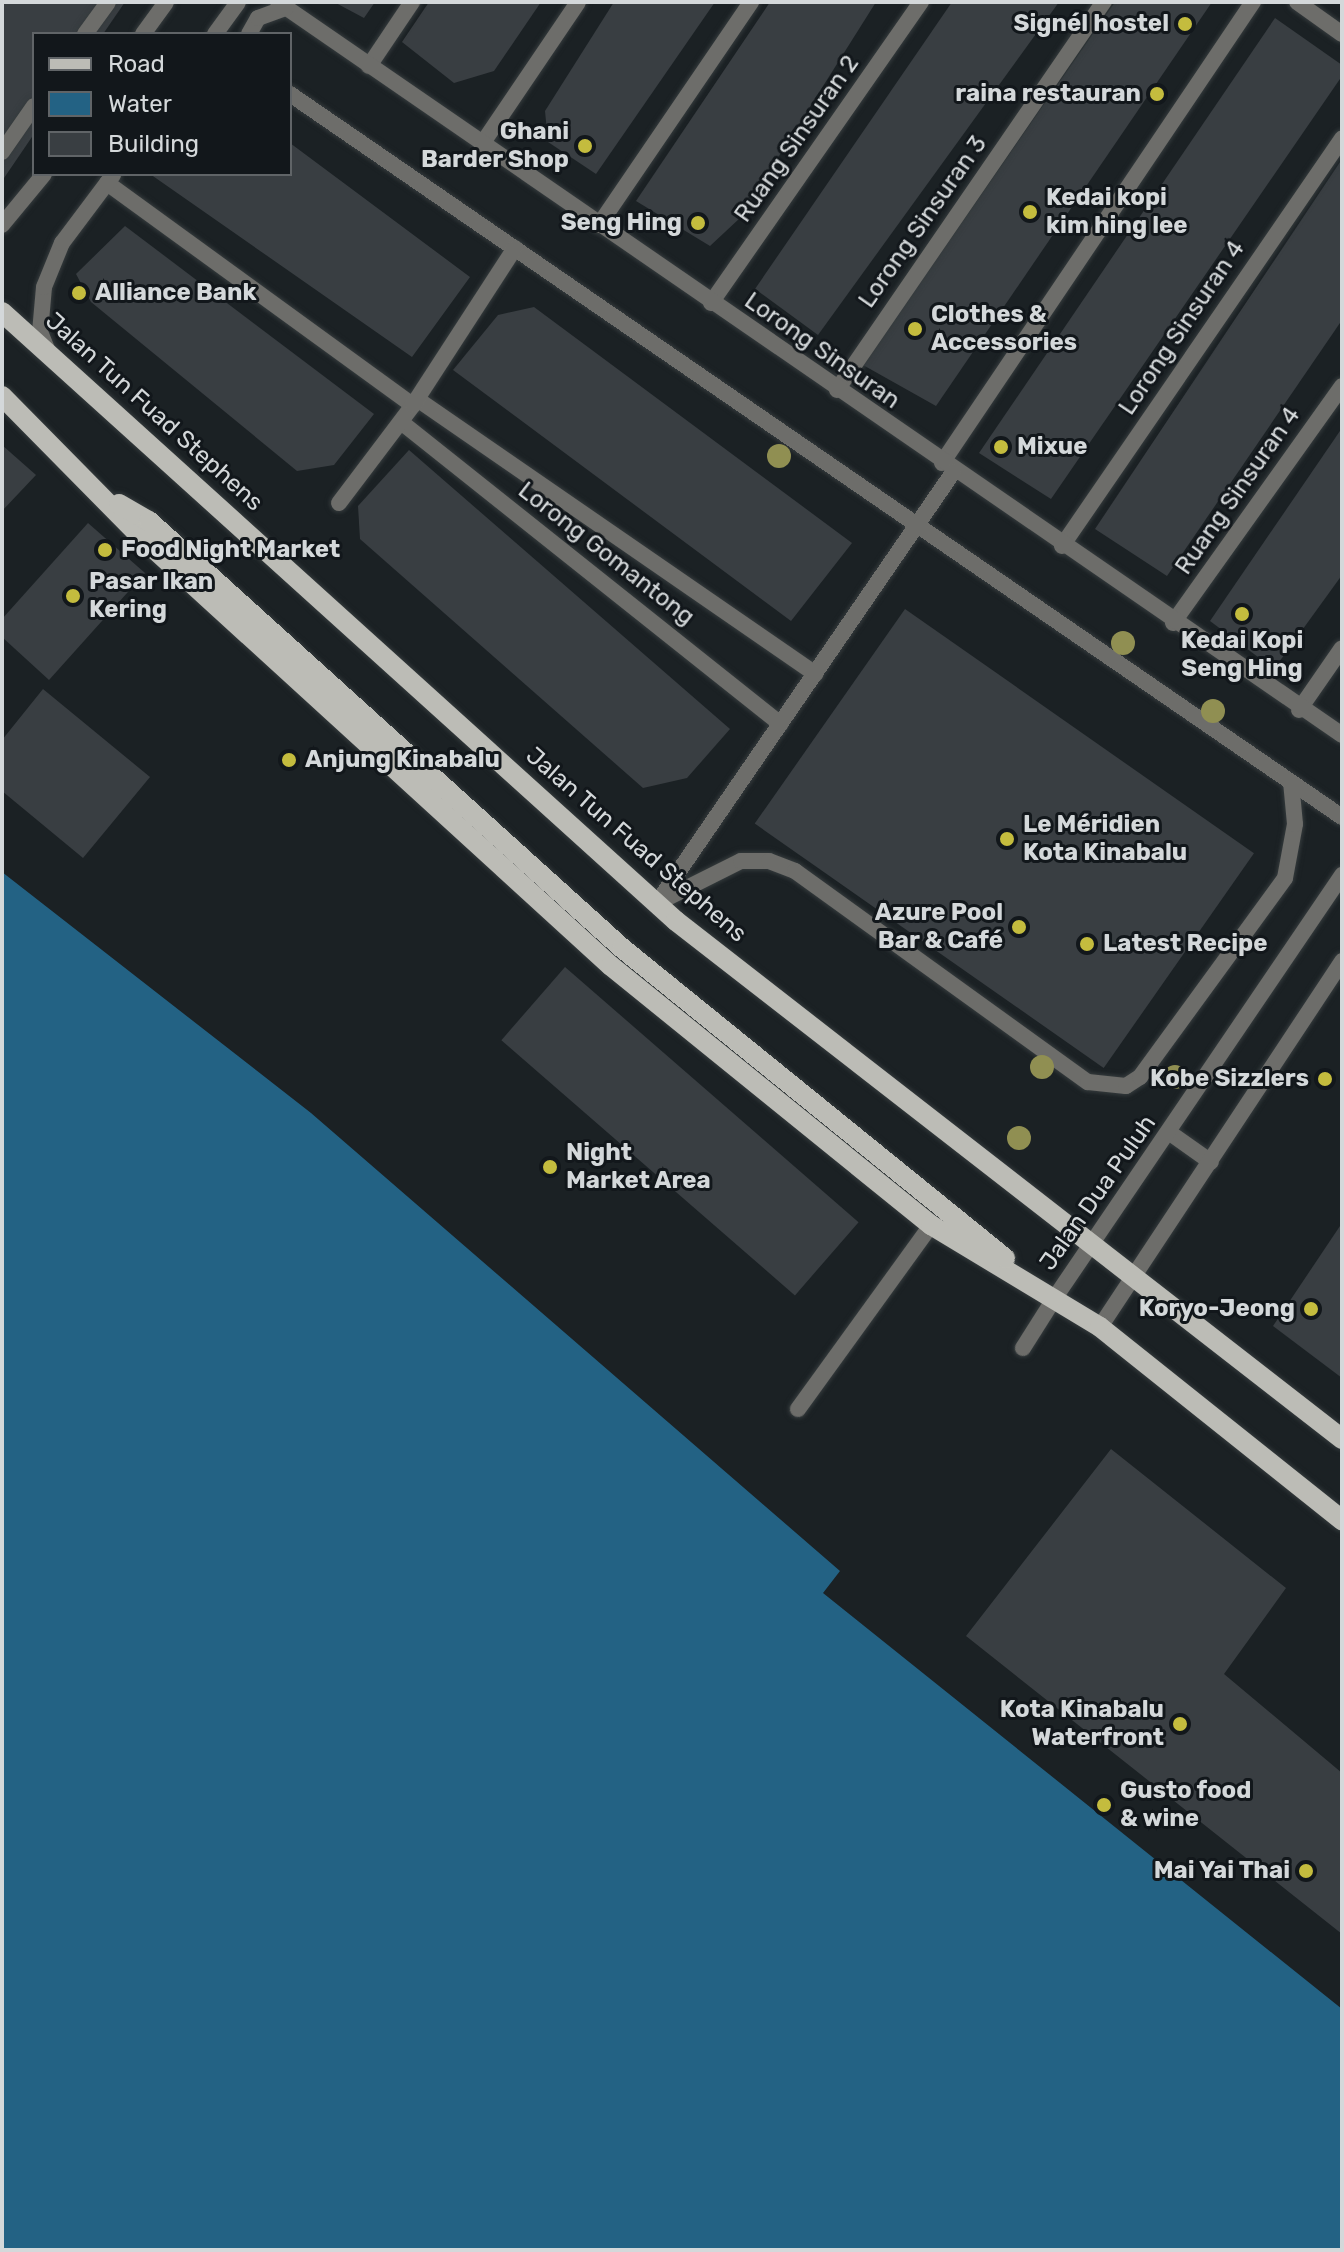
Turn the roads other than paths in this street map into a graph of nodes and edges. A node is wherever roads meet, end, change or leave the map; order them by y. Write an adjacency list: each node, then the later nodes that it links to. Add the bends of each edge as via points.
1 (108, 2): 12 (street)
2 (166, 2): 13 (street)
3 (238, 2): 14 (street)
4 (412, 2): 17 (street)
5 (578, 2): 21 (street)
6 (751, 2): 26 (street)
7 (921, 2): 28 (street, Ruang Sinsuran 2)
8 (1104, 2): 32 (street, Lorong Sinsuran 3)
9 (1253, 2): 36 (street)
10 (1297, 2): 16 (street)
11 (282, 5): 15 (street, via 258,18); 17 (street, Lorong Sinsuran)
12 (86, 32)
13 (144, 32)
14 (216, 32)
15 (250, 32)
16 (1342, 34)
17 (369, 66): 21 (street, Lorong Sinsuran)
18 (292, 95): 27 (street)
19 (32, 109): 22 (street)
20 (1342, 138): 40 (street, Lorong Sinsuran 4)
21 (482, 144): 26 (street, Lorong Sinsuran)
22 (2, 152)
23 (42, 176): 25 (street)
24 (111, 178): 30 (street, via 62,243 44,287 40,332); 34 (street, Lorong Gomantong)
25 (2, 225)
26 (599, 225): 28 (street, Lorong Sinsuran)
27 (515, 248): 34 (street); 39 (street)
28 (711, 303): 32 (street, Lorong Sinsuran)
29 (2, 312): 30 (main road, Jalan Tun Fuad Stephens)
30 (49, 354): 50 (main road, Jalan Tun Fuad Stephens)
31 (1342, 386): 41 (street, Ruang Sinsuran 4)
32 (837, 390): 36 (street, Lorong Sinsuran)
33 (2, 396): 37 (main road)
34 (415, 402): 35 (street); 43 (street, Lorong Gomantong)
35 (401, 422): 38 (street); 45 (street, Lorong Gomantong)
36 (948, 467): 39 (street); 40 (street, Lorong Sinsuran)
37 (104, 495): 54 (main road, via 141,537 611,966); 57 (main road, via 149,521 622,948)
38 (339, 503)
39 (917, 526): 43 (street); 47 (street)
40 (1062, 546): 41 (street, Lorong Sinsuran)
41 (1173, 623): 44 (street, Lorong Sinsuran)
42 (1342, 648): 44 (street)
43 (815, 674): 45 (street)
44 (1299, 710): 46 (street, Lorong Sinsuran)
45 (781, 724): 50 (street)
46 (1342, 735)
47 (1291, 782): 48 (street); 50 (street, via 1295,824 1285,878 1140,1077 1126,1086 1088,1082 795,871 769,861 741,861)
48 (1342, 817)
49 (1342, 875): 52 (street, Jalan Dua Puluh)
50 (657, 903): 55 (main road, Jalan Tun Fuad Stephens)
51 (1342, 961): 53 (street)
52 (1170, 1133): 53 (street); 55 (street, Jalan Dua Puluh)
53 (1211, 1162): 56 (street)
54 (931, 1225): 57 (main road); 60 (street)
55 (1094, 1244): 56 (main road, Jalan Tun Fuad Stephens); 57 (street, Jalan Dua Puluh)
56 (1137, 1275): 58 (street); 61 (main road, Jalan Tun Fuad Stephens)
57 (1054, 1299): 58 (main road); 59 (street, Jalan Dua Puluh)
58 (1100, 1327): 62 (main road)
59 (1023, 1348)
60 (798, 1409)
61 (1342, 1439)
62 (1342, 1520)

